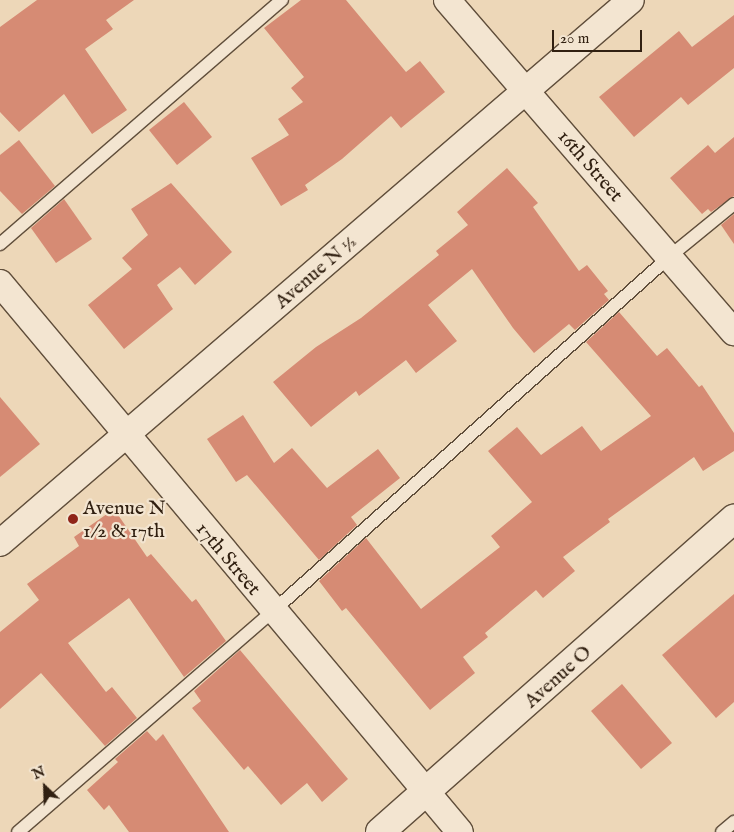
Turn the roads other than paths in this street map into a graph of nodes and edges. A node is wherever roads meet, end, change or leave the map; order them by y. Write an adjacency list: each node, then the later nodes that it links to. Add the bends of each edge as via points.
1 (282, 0): 6 (lane)
2 (447, 0): 4 (street, 16th Street)
3 (631, 0): 4 (street, Avenue N ½)
4 (525, 92): 7 (street, 16th Street); 10 (street, Avenue N ½)
5 (734, 204): 7 (lane)
6 (0, 244)
7 (669, 257): 9 (street, 16th Street); 13 (lane)
8 (0, 283): 10 (street, 17th Street)
9 (734, 332)
10 (126, 434): 12 (street, Avenue N ½); 13 (street, 17th Street)
11 (734, 519): 14 (street, Avenue O)
12 (0, 543)
13 (272, 612): 14 (street, 17th Street); 16 (lane)
14 (426, 794): 17 (street, Avenue O); 18 (street, 17th Street)
15 (734, 822): 19 (lane)
16 (18, 832)
17 (380, 832)
18 (460, 832)
19 (722, 832)

